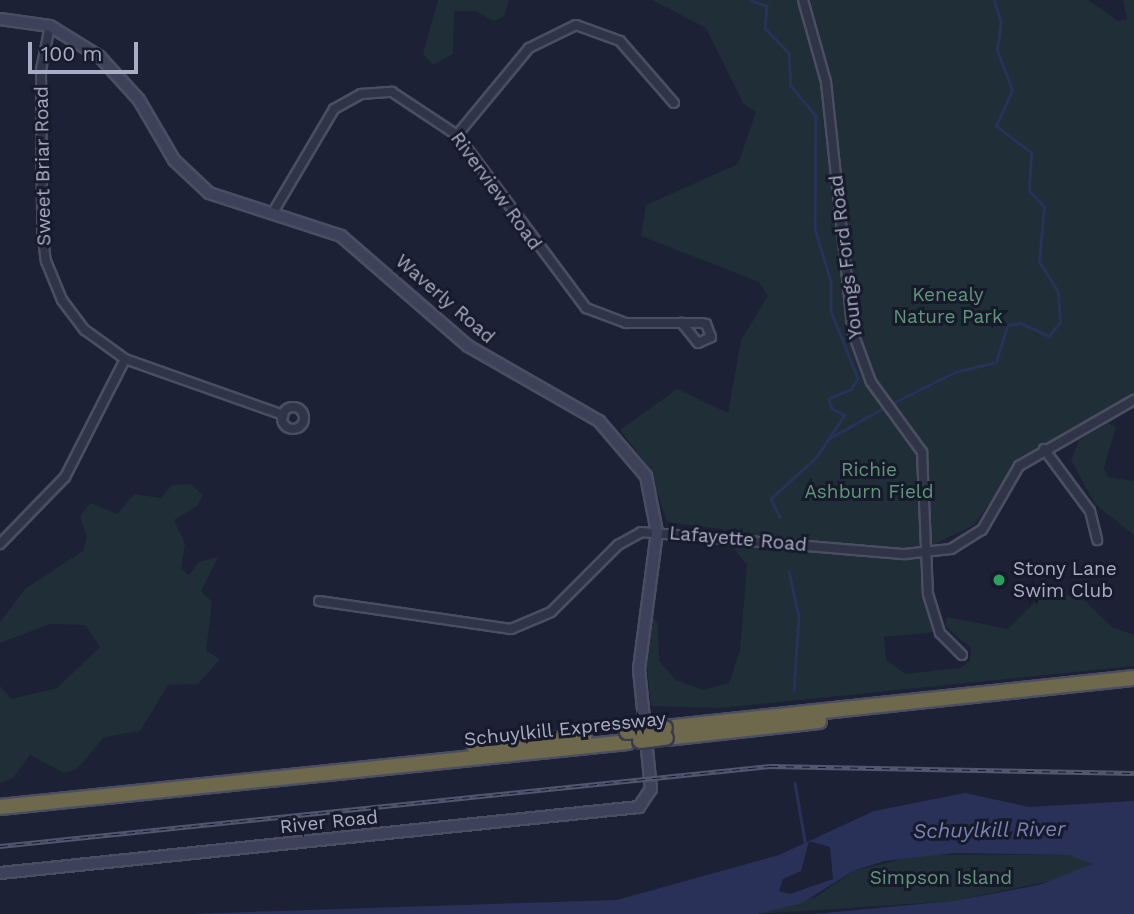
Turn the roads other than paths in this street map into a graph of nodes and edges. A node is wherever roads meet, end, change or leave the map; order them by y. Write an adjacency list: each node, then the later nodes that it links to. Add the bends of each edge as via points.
1 (803, 0): 15 (street, Youngs Ford Road, via 826,82 853,333 867,376 924,458)
2 (0, 19): 3 (street, Waverly Road)
3 (50, 26): 6 (street, Waverly Road, via 90,48 123,79 189,177 233,205); 8 (street, Sweet Briar Road, via 41,70 46,261 78,323)
4 (674, 103): 5 (street, via 620,41 576,25 529,48)
5 (457, 135): 6 (street, Riverview Road, via 401,94 352,97 322,124); 7 (street, Riverview Road, via 586,308 616,321)
6 (272, 214): 12 (street, Waverly Road, via 341,236 468,346 599,421 646,476)
7 (682, 323)
8 (125, 359): 10 (street, Sweet Briar Road); 14 (street, via 69,471)
9 (1134, 400): 11 (street, Lafayette Road)
10 (283, 415)
11 (1044, 449): 13 (street, via 1090,511); 15 (street, Lafayette Road, via 1019,466 975,536)
12 (657, 531): 15 (street, Lafayette Road); 16 (street, Lafayette Road, via 625,539 551,612 518,628); 22 (street, Waverly Road, via 639,669)
13 (1097, 540)
14 (0, 544)
15 (925, 554): 17 (street, Youngs Ford Road, via 937,627)
16 (319, 601)
17 (962, 655)
18 (1134, 678): 20 (highway, Schuylkill Expressway)
19 (1134, 688): 20 (highway, Schuylkill Expressway)
20 (837, 714): 21 (highway, Schuylkill Expressway, bridge)
21 (627, 737): 23 (highway, Schuylkill Expressway); 24 (highway, Schuylkill Expressway)
22 (651, 789): 25 (street, River Road, via 643,804 627,810)
23 (0, 798)
24 (0, 807)
25 (0, 873)

